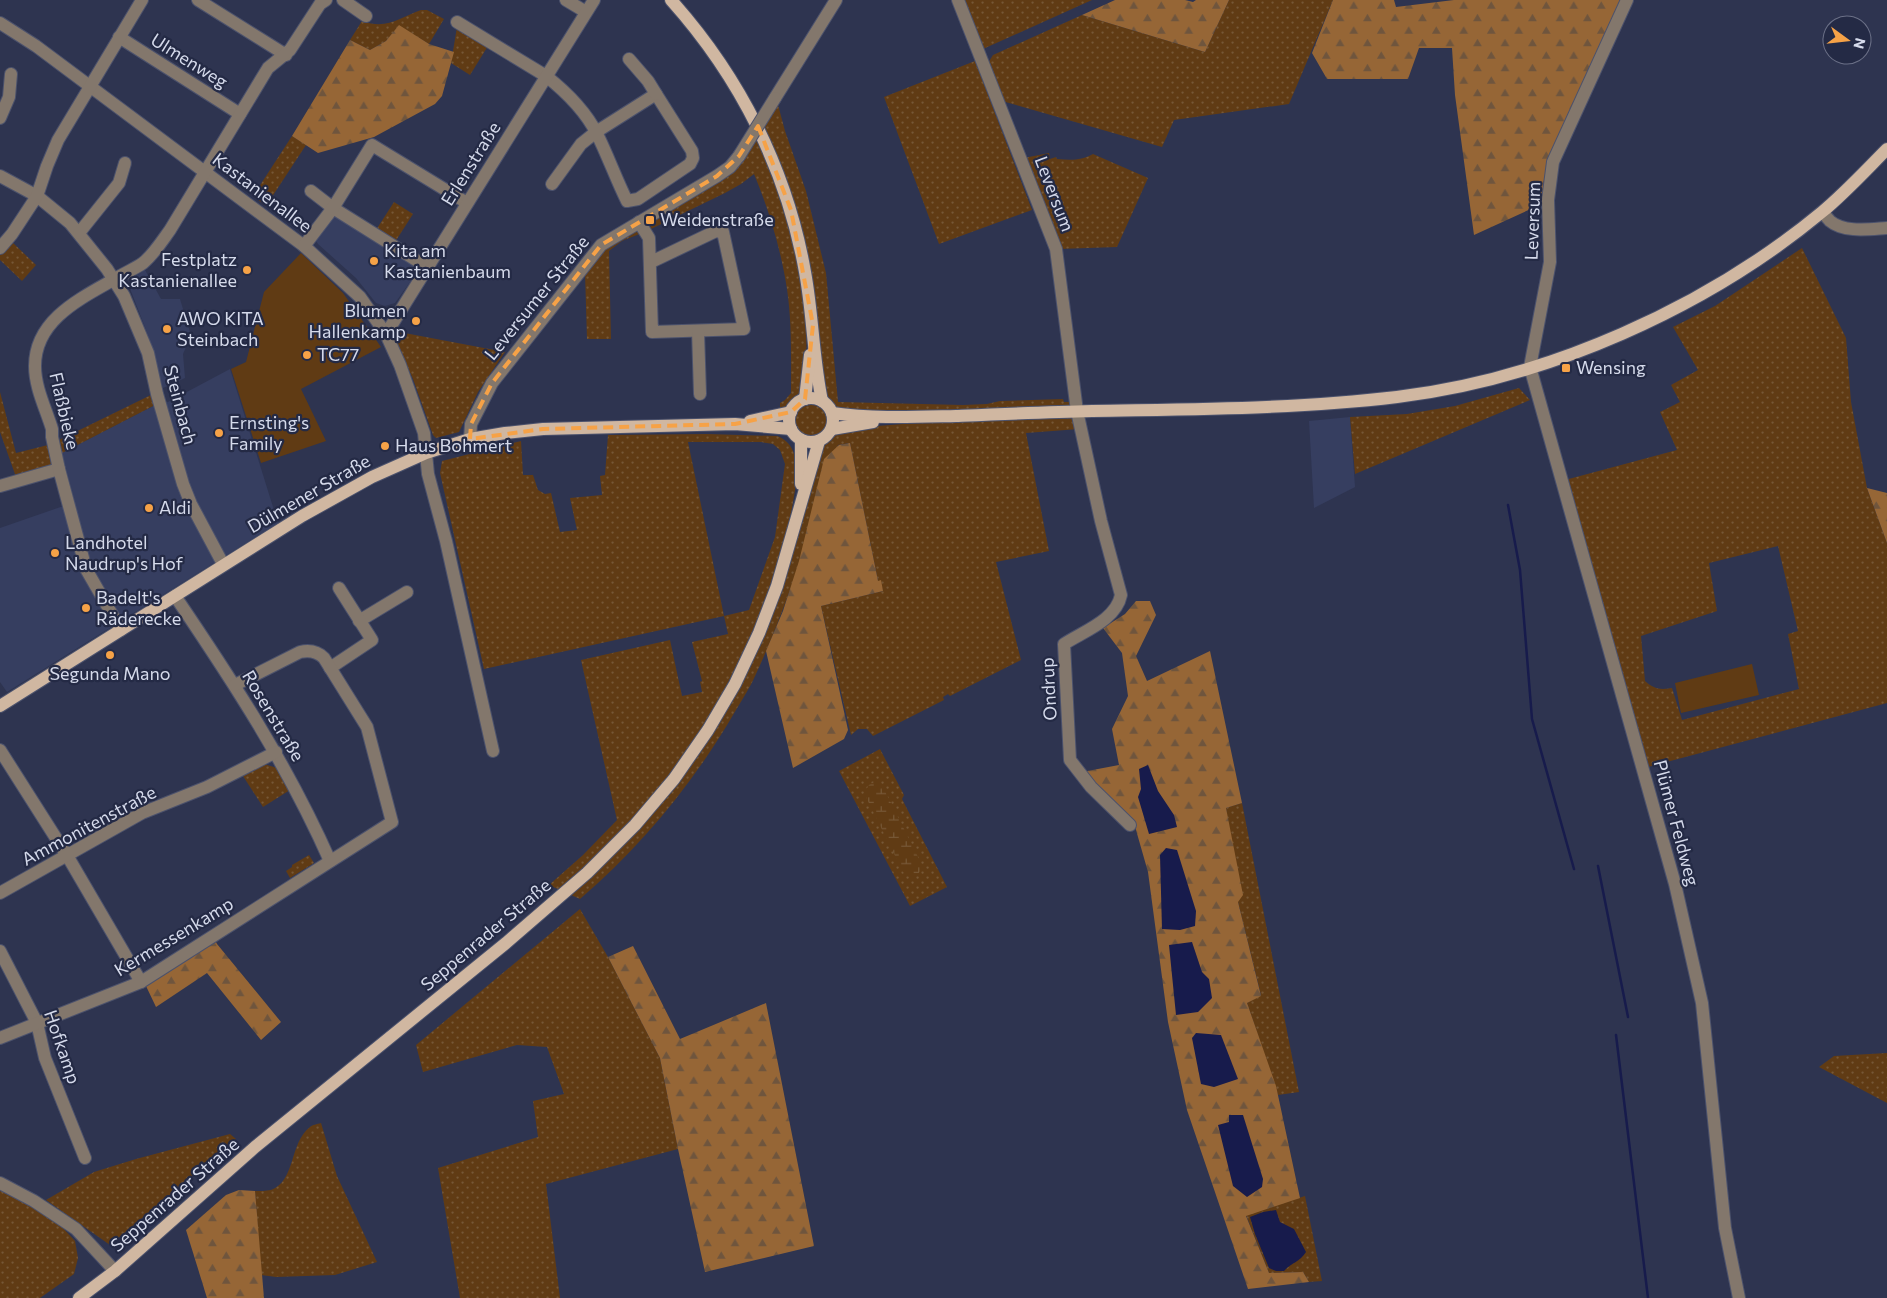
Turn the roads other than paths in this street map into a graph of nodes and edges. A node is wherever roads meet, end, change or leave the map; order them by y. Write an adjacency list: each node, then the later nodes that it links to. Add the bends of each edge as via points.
1 (142, 0): 15 (street)
2 (198, 0): 16 (street)
3 (326, 0): 16 (street, Flaßbieke)
4 (343, 0): 12 (street)
5 (566, 0): 11 (street)
6 (594, 0): 11 (street, Erlenstraße)
7 (671, 0): 43 (main road, via 714,52 763,136 791,210)
8 (836, 0): 35 (street, Leversumer Straße, bridge, via 730,167)
9 (958, 0): 51 (street, Leversum, via 1056,249)
10 (1627, 0): 46 (street, Leversum, via 1554,162 1548,200 1550,262)
11 (586, 12): 19 (street, Erlenstraße)
12 (366, 16)
13 (456, 22): 19 (street)
14 (0, 23): 20 (street, Kastanienallee)
15 (119, 37): 20 (street); 22 (street, Ulmenweg)
16 (286, 55): 22 (street, Flaßbieke, via 268,68)
17 (629, 59): 21 (street)
18 (11, 74): 23 (street, via 9,97)
19 (546, 76): 24 (street, via 579,108); 32 (street, Erlenstraße)
20 (89, 86): 27 (street, Kastanienallee); 31 (street, via 58,140)
21 (656, 94): 24 (street); 24 (street, via 692,151 693,158 690,164 638,199 627,201)
22 (240, 114): 27 (street, Flaßbieke)
23 (0, 118)
24 (596, 132): 29 (street, via 581,144)
25 (1887, 150): 34 (main road)
26 (125, 163): 37 (street, via 119,183)
27 (206, 172): 38 (street, Kastanienallee); 42 (street, Flaßbieke, via 151,255 142,264)
28 (0, 176): 31 (street, Steinbach)
29 (552, 184)
30 (311, 191): 33 (street)
31 (37, 196): 37 (street, Steinbach); 39 (street)
32 (467, 203): 33 (street, via 372,146); 41 (street, Erlenstraße)
33 (333, 208): 38 (street); 41 (street)
34 (1823, 212): 36 (street, via 1831,222 1844,228); 46 (main road, via 1708,291 1640,326)
35 (639, 222): 40 (street, via 649,238); 57 (street, Leversumer Straße, via 601,245 512,357 479,407 471,424)
36 (1887, 228)
37 (79, 233): 42 (street, Steinbach)
38 (304, 246): 45 (street, Kastanienallee, via 360,297)
39 (0, 248)
40 (651, 262): 44 (street, via 652,332); 44 (street, via 716,232 724,232 744,329)
41 (427, 267): 45 (street, Erlenstraße)
42 (113, 280): 61 (street, Flaßbieke, via 54,318 37,351 36,377 52,429); 64 (street, Steinbach, via 132,312 148,353 183,484)
43 (813, 325): 48 (main road); 49 (main road)
44 (698, 332): 47 (street)
45 (386, 334): 60 (street, Kastanienallee, via 424,433)
46 (1530, 367): 51 (main road, via 1466,385 1310,406); 88 (street, Plümer Feldweg, via 1676,886 1700,993 1725,1228)
47 (700, 394)
48 (805, 399): 49 (main road); 50 (main road)
49 (822, 401): 52 (main road)
50 (791, 412): 54 (main road, Dülmener Straße); 56 (main road)
51 (1077, 412): 53 (main road); 76 (street, Ondrup, via 1121,595 1119,604 1110,615 1064,644 1070,760 1091,787)
52 (832, 413): 53 (main road); 55 (main road)
53 (902, 418): 55 (main road)
54 (735, 424): 56 (main road, Dülmener Straße); 57 (main road, Dülmener Straße, via 543,429)
55 (832, 428): 59 (main road)
56 (791, 429): 58 (main road)
57 (470, 439): 60 (main road, Dülmener Straße)
58 (801, 440): 59 (main road); 63 (main road, Seppenrader Straße)
59 (818, 442): 63 (main road, Seppenrader Straße)
60 (426, 453): 64 (main road, Dülmener Straße, via 347,490); 74 (street, Kastanienallee, via 428,474)
61 (59, 469): 62 (street); 69 (street, Flaßbieke, via 86,569)
62 (0, 486)
63 (800, 509): 86 (main road, Seppenrader Straße, via 777,586 735,684 674,779 635,825 580,880 255,1147)
64 (223, 564): 67 (main road, Dülmener Straße)
65 (339, 588): 68 (street)
66 (407, 592): 68 (street)
67 (174, 596): 69 (main road, Dülmener Straße); 71 (street, Rosenstraße)
68 (359, 620): 70 (street, via 372,640)
69 (121, 630): 72 (main road, Dülmener Straße)
70 (330, 668): 71 (street, via 320,654 306,651); 78 (street, Kermessenkamp, via 367,727 392,822)
71 (236, 685): 75 (street, Rosenstraße)
72 (0, 706)
73 (0, 750): 77 (street)
74 (492, 751)
75 (276, 752): 77 (street, Ammonitenstraße, via 207,787 142,814); 78 (street, Rosenstraße)
76 (1130, 825)
77 (68, 856): 79 (street, Ammonitenstraße); 81 (street)
78 (330, 860): 81 (street, Kermessenkamp)
79 (0, 894)
80 (0, 951): 82 (street, Hofkamp)
81 (141, 982): 82 (street, Kermessenkamp)
82 (38, 1023): 83 (street, Kermessenkamp); 84 (street, Hofkamp, via 45,1058)
83 (0, 1038)
84 (85, 1158)
85 (0, 1183): 86 (street, via 76,1229)
86 (115, 1271): 87 (main road, Seppenrader Straße)
87 (79, 1298)
88 (1738, 1298)

